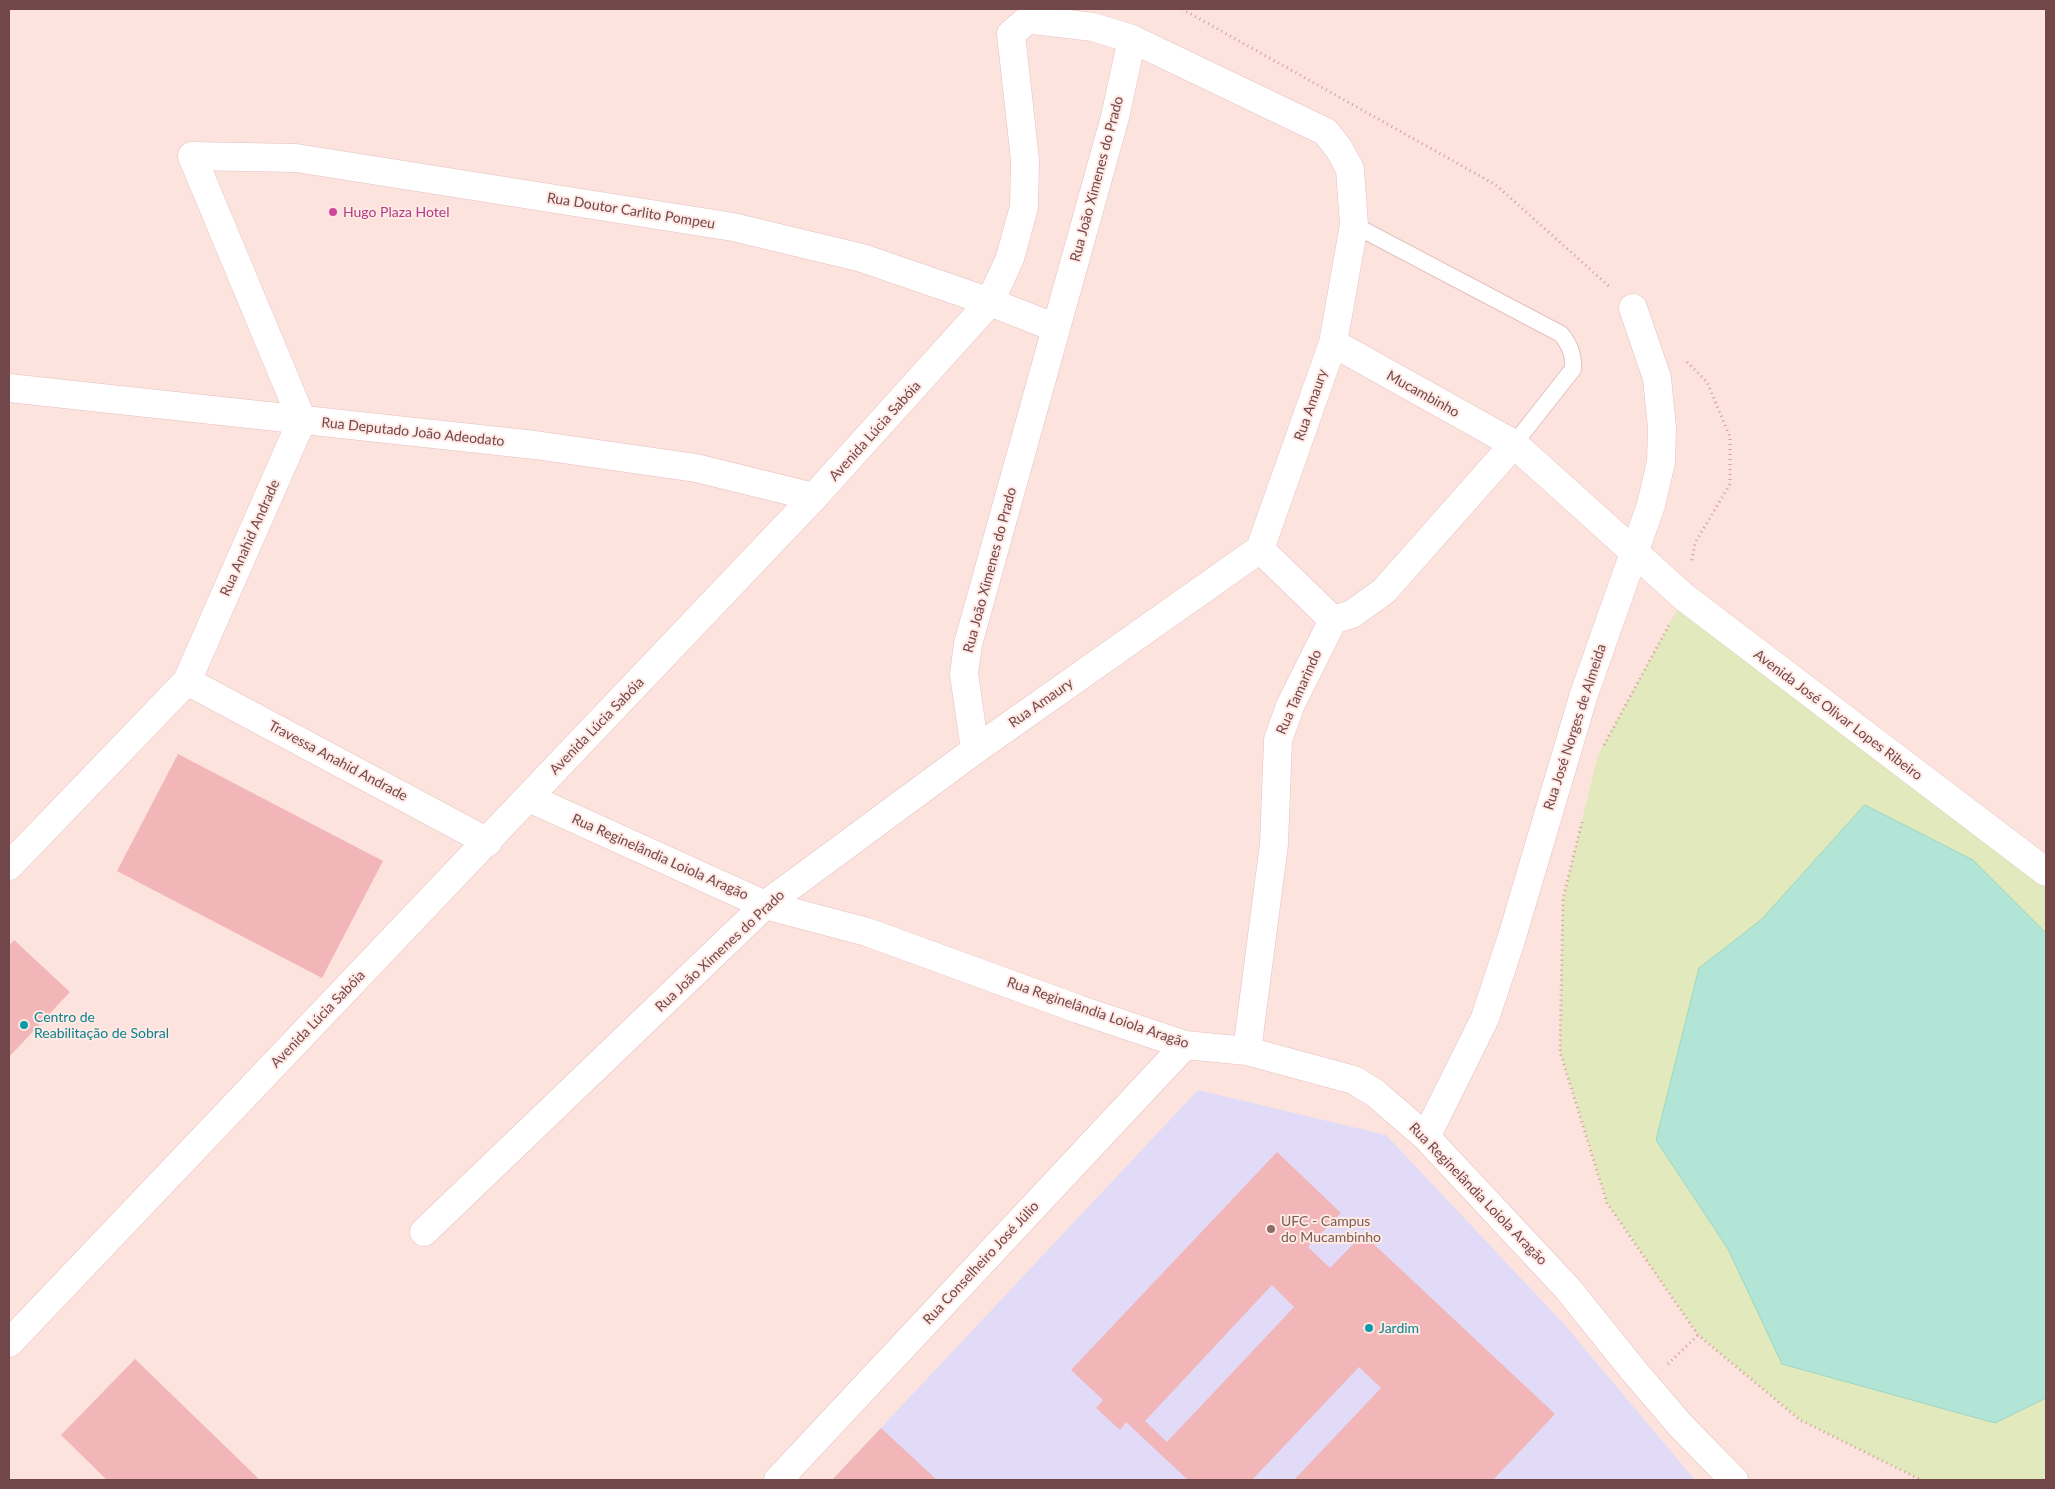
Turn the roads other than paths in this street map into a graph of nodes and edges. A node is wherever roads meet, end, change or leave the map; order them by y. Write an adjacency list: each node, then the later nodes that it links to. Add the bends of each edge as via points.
1 (1132, 39): 2 (street, Rua Amaury, via 1326,132 1350,169); 3 (street, Avenida Lúcia Sabóia, via 1093,27 1034,20 1026,21 1011,34 1025,160 1024,207 1010,258); 5 (street, Rua João Ximenes do Prado)
2 (1354, 225): 6 (street, Rua Amaury); 9 (lane, via 1561,334 1568,342 1574,357 1573,369)
3 (990, 302): 5 (street, Rua Doutor Carlito Pompeu); 8 (street, Rua Doutor Carlito Pompeu, via 862,258 733,227 296,158 192,156); 10 (street, Avenida Lúcia Sabóia)
4 (1633, 308): 12 (street, Rua José Norges de Almeida, via 1656,378 1662,428 1660,462 1651,505)
5 (1056, 328): 15 (street, Rua João Ximenes do Prado, via 968,644 964,674)
6 (1333, 343): 9 (street, Mucambinho); 11 (street, Rua Amaury)
7 (9, 388): 8 (street, Rua Deputado João Adeodato)
8 (302, 420): 10 (street, Rua Deputado João Adeodato, via 535,445 696,468); 14 (street, Rua Anahid Andrade)
9 (1514, 444): 12 (street, Mucambinho); 13 (street, via 1384,591 1352,614)
10 (814, 497): 16 (street, Avenida Lúcia Sabóia)
11 (1260, 548): 13 (street); 15 (street, Rua Amaury)
12 (1633, 553): 19 (street, Avenida José Olivar Lopes Ribeiro, via 1684,597); 23 (street, Rua José Norges de Almeida, via 1584,694 1512,940 1485,1018)
13 (1333, 620): 22 (street, Rua Tamarindo, via 1290,706 1278,740 1274,844)
14 (187, 682): 17 (street, Travessa Anahid Andrade); 18 (street, Rua Anahid Andrade)
15 (975, 750): 20 (street, Rua João Ximenes do Prado)
16 (529, 798): 17 (street, Avenida Lúcia Sabóia); 20 (street, Rua Reginelândia Loiola Aragão)
17 (488, 842): 25 (street, Avenida Lúcia Sabóia)
18 (9, 866)
19 (2046, 872)
20 (766, 905): 21 (street, Rua Reginelândia Loiola Aragão, via 867,932); 24 (street, Rua João Ximenes do Prado)
21 (1185, 1045): 22 (street, Rua Reginelândia Loiola Aragão); 26 (street, Rua Conselheiro José Júlio)
22 (1247, 1051): 23 (street, Rua Reginelândia Loiola Aragão, via 1354,1080)
23 (1426, 1137): 27 (street, Rua Reginelândia Loiola Aragão, via 1568,1289 1681,1426)
24 (424, 1232)
25 (9, 1343)
26 (778, 1480)
27 (1734, 1480)

